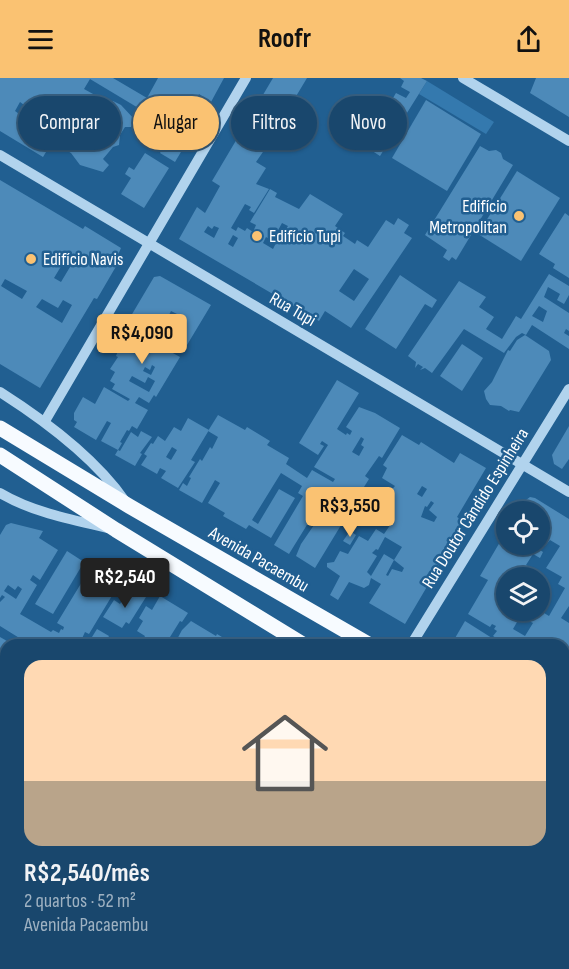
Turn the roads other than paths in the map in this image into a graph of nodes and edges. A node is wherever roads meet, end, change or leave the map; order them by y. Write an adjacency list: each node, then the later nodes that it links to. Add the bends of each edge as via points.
1 (246, 78): 5 (street)
2 (463, 78): 3 (street)
3 (569, 141)
4 (0, 154): 5 (street, Rua Tupi)
5 (150, 244): 8 (street); 11 (street, Rua Tupi)
6 (569, 389): 11 (street, Rua Doutor Cândido Espinheira)
7 (0, 392): 8 (street, Avenida Pacaembu)
8 (45, 421): 14 (street, Avenida Pacaembu, via 111,483)
9 (0, 428): 14 (main road, Avenida Pacaembu)
10 (0, 455): 15 (main road)
11 (522, 463): 12 (street, Rua Tupi); 18 (street, Rua Doutor Cândido Espinheira)
12 (569, 492)
13 (2, 498): 15 (street)
14 (129, 506): 17 (main road, Avenida Pacaembu)
15 (116, 530): 16 (main road)
16 (294, 639)
17 (360, 639)
18 (415, 639)

